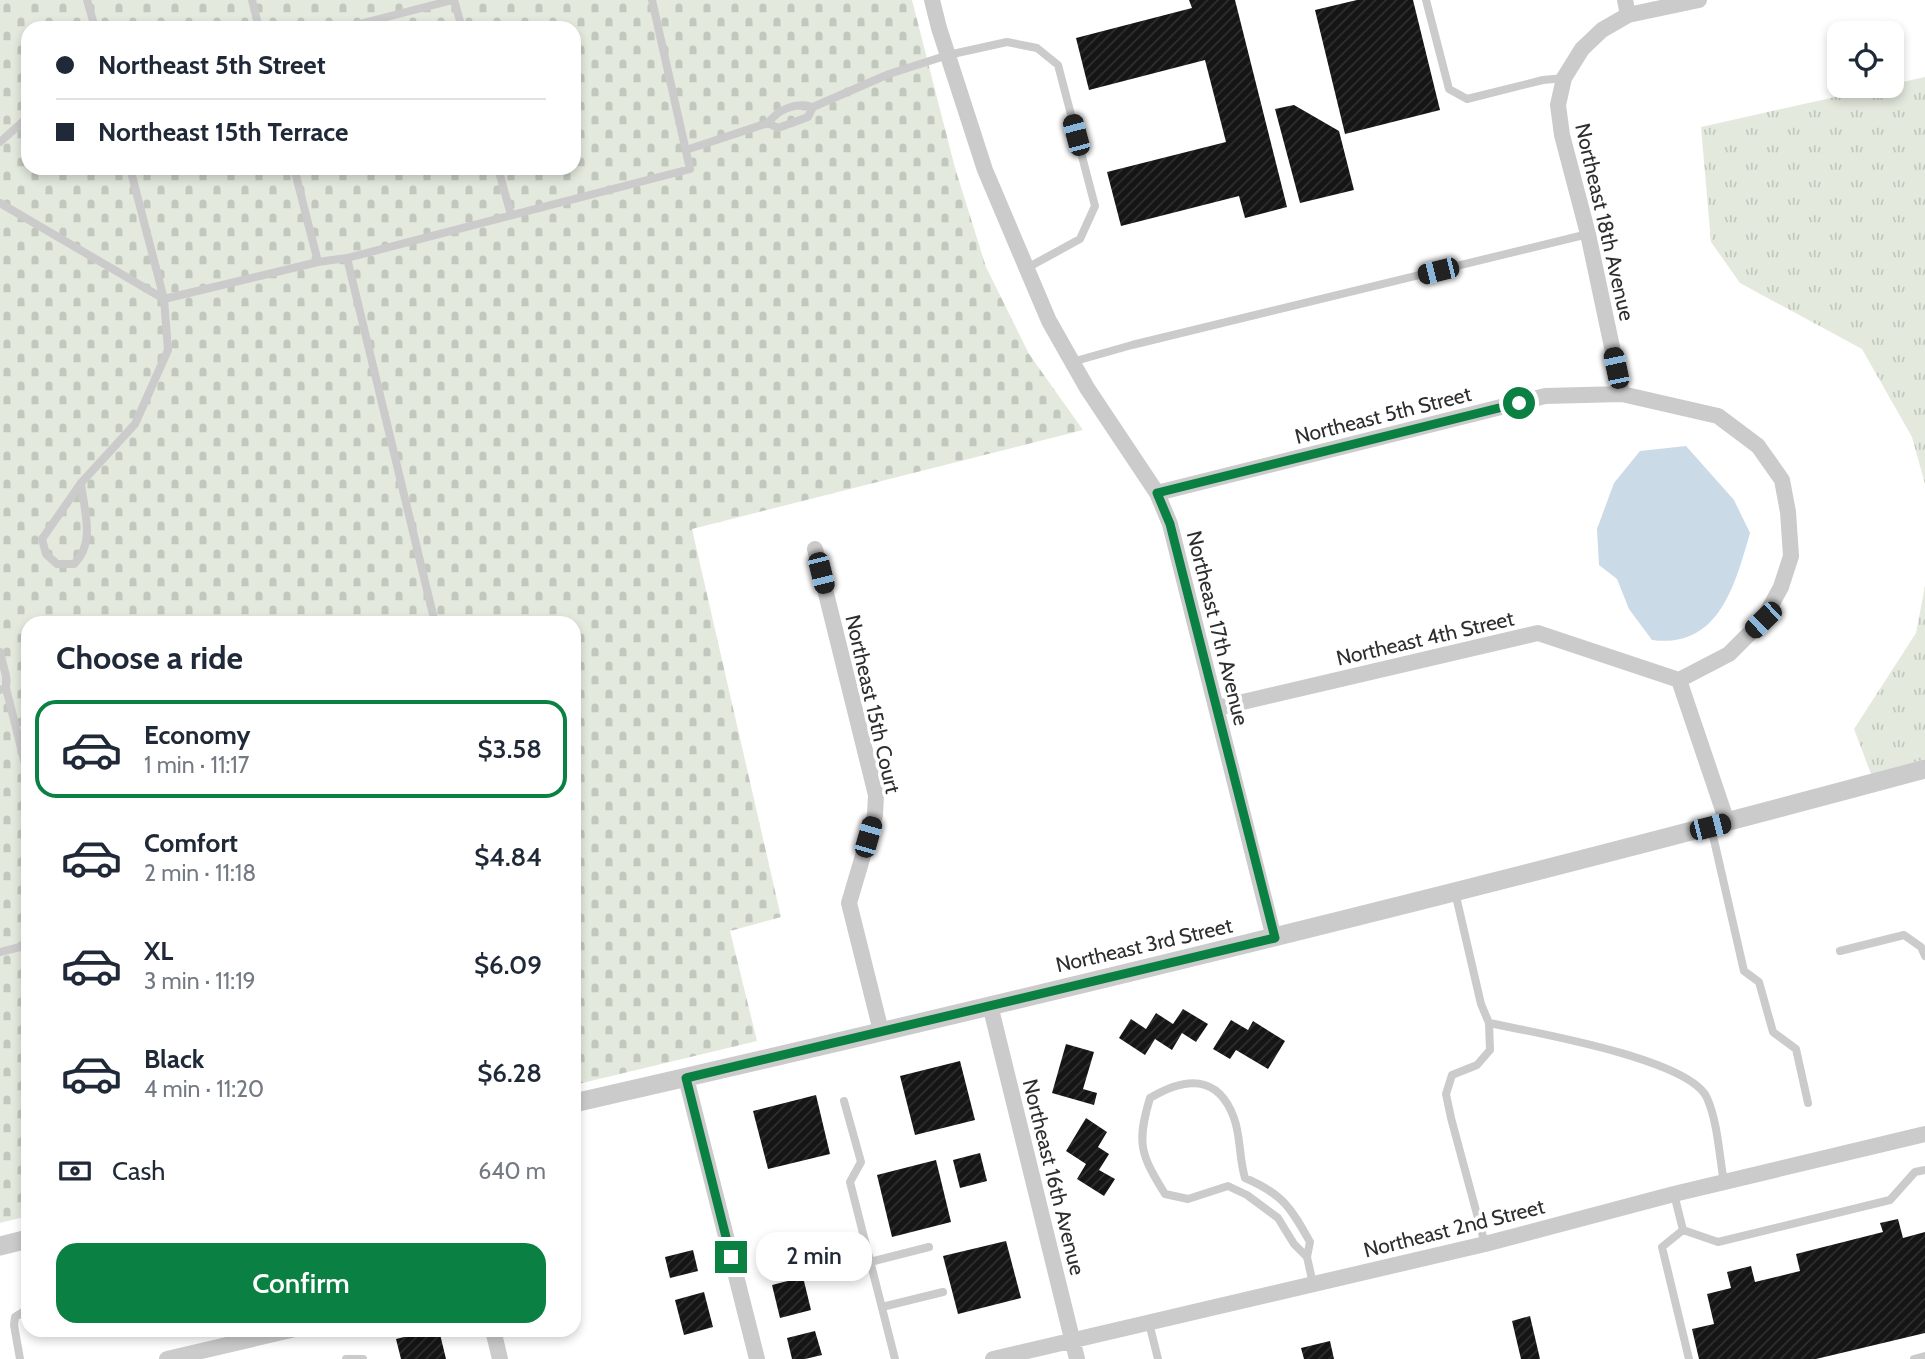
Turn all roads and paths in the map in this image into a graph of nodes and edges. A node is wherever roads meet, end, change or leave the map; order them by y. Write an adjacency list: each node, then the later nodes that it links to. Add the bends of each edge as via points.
1 (88, 0): 9 (lane)
2 (252, 0): 10 (lane)
3 (453, 0): 11 (lane); 12 (lane)
4 (652, 0): 19 (lane)
5 (932, 0): 13 (street, Northeast 17th Avenue)
6 (1426, 0): 14 (lane, via 1449,89 1466,99)
7 (1699, 0): 8 (street, Northeast 18th Avenue)
8 (1627, 8): 14 (street, Northeast 18th Avenue, via 1582,49)
9 (93, 21)
10 (258, 21)
11 (371, 21)
12 (459, 21)
13 (947, 55): 15 (lane); 28 (street, Northeast 17th Avenue, via 985,170); 28 (lane, via 1007,42 1037,48 1058,65 1096,206 1080,239)
14 (1564, 78): 25 (street, Northeast 18th Avenue, via 1558,105 1562,135)
15 (813, 107): 17 (lane, via 800,103 775,114); 17 (lane, via 808,117 778,128)
16 (21, 123): 18 (lane)
17 (768, 123): 19 (lane)
18 (0, 142)
19 (686, 150): 24 (lane, via 690,169)
20 (132, 175): 29 (lane)
21 (297, 175): 27 (lane)
22 (500, 175): 24 (lane)
23 (0, 203): 29 (lane)
24 (511, 215): 26 (lane)
25 (1588, 234): 30 (lane); 31 (street, Northeast 18th Avenue)
26 (347, 258): 27 (lane); 35 (lane)
27 (318, 262): 29 (lane)
28 (1027, 268): 30 (street, Northeast 17th Avenue)
29 (163, 299): 32 (lane, via 168,350 135,424)
30 (1072, 362): 33 (street, Northeast 17th Avenue)
31 (1622, 394): 33 (street, Northeast 5th Street, via 1545,396); 37 (street, via 1718,416 1758,446 1782,480 1791,556 1781,587 1763,620 1729,654)
32 (81, 483): 32 (lane, via 88,539 84,555 75,564 57,564 46,554 41,539)
33 (1157, 493): 39 (street, Northeast 17th Avenue, via 1170,524)
34 (815, 548): 51 (street, Northeast 15th Court, via 876,794 875,815 849,903)
35 (433, 616)
36 (0, 652): 38 (lane, via 6,676)
37 (1679, 680): 39 (street, Northeast 4th Street, via 1538,632); 42 (street)
38 (3, 689): 40 (lane)
39 (1217, 708): 44 (street, Northeast 17th Avenue)
40 (21, 752)
41 (1925, 769): 42 (street, Northeast 3rd Street)
42 (1719, 825): 43 (street, Northeast 3rd Street); 55 (lane, via 1744,971 1759,982 1773,1032 1796,1049)
43 (1455, 892): 44 (street, Northeast 3rd Street); 50 (lane)
44 (1275, 938): 49 (street, Northeast 3rd Street)
45 (21, 947): 47 (lane)
46 (1840, 951): 48 (lane, via 1904,935)
47 (0, 952)
48 (1925, 956)
49 (990, 1005): 51 (street, Northeast 3rd Street); 74 (street, Northeast 16th Avenue)
50 (1489, 1023): 58 (lane, via 1625,1052 1690,1081 1707,1096); 62 (lane, via 1490,1050 1477,1065 1452,1075 1446,1094)
51 (881, 1031): 52 (street, Northeast 3rd Street)
52 (686, 1078): 53 (street, Northeast 3rd Street); 81 (street)
53 (581, 1101)
54 (844, 1101): 66 (lane, via 861,1162 850,1182)
55 (1808, 1102)
56 (1925, 1134): 58 (street, Northeast 2nd Street)
57 (1925, 1170): 60 (lane, via 1915,1172 1890,1200 1877,1204 1718,1242)
58 (1724, 1182): 59 (street, Northeast 2nd Street)
59 (1674, 1194): 60 (lane); 62 (street, Northeast 2nd Street)
60 (1683, 1230): 86 (lane, via 1662,1247)
61 (21, 1241): 63 (street)
62 (1485, 1244): 67 (street, Northeast 2nd Street)
63 (0, 1246)
64 (929, 1247): 66 (lane)
65 (1307, 1257): 65 (lane, via 1310,1242 1289,1206 1245,1178 1235,1120 1222,1094 1199,1082 1169,1086 1150,1098 1140,1128 1146,1163 1165,1194 1188,1199 1228,1186 1278,1218); 67 (lane)
66 (870, 1262): 69 (lane)
67 (1313, 1284): 71 (street, Northeast 2nd Street)
68 (943, 1292): 69 (lane)
69 (882, 1307): 82 (lane)
70 (21, 1313): 76 (lane, via 14,1325)
71 (1149, 1323): 74 (street, Northeast 2nd Street); 85 (lane)
72 (261, 1337): 77 (street)
73 (495, 1337): 80 (street)
74 (1072, 1341): 83 (street, Northeast 2nd Street); 84 (street, Northeast 16th Avenue)
75 (1925, 1356): 87 (lane)
76 (20, 1359)
77 (167, 1359)
78 (346, 1359): 79 (lane)
79 (362, 1359)
80 (500, 1359)
81 (757, 1359)
82 (895, 1359)
83 (993, 1359)
84 (1077, 1359)
85 (1158, 1359)
86 (1689, 1359)
87 (1914, 1359)

